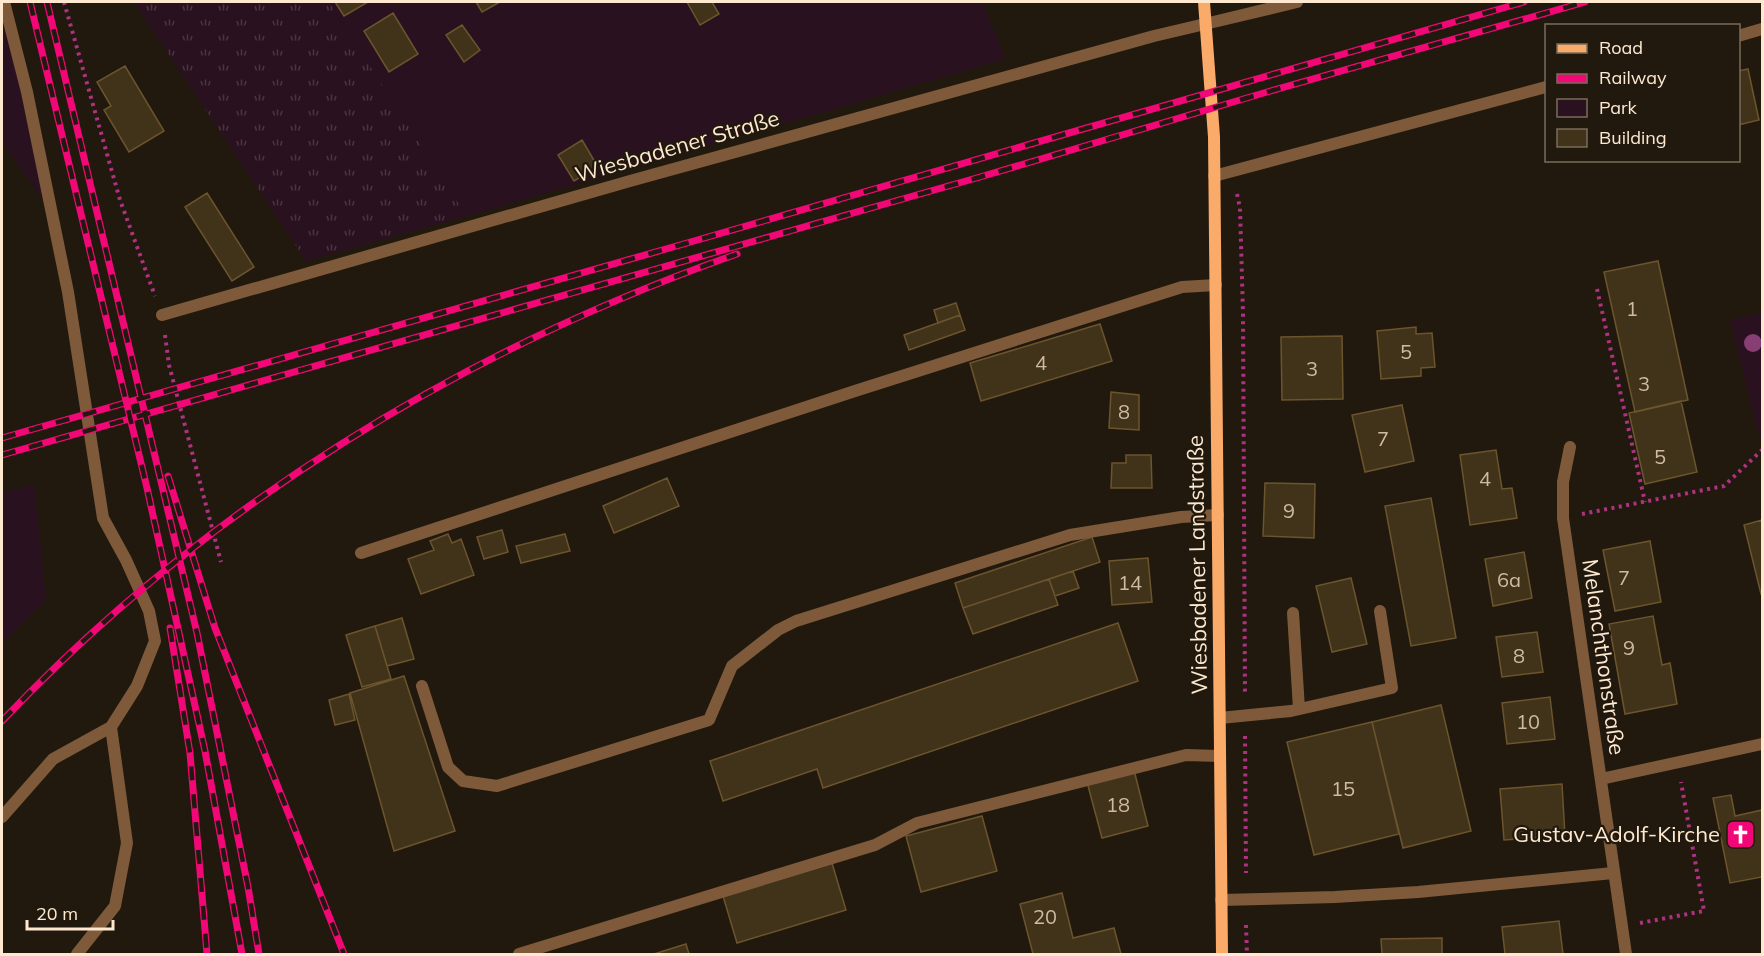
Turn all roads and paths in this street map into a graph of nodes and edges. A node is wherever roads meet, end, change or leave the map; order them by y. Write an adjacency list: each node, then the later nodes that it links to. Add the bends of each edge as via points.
1 (4, 2): 27 (street, via 27,92 68,292 103,518 149,611 155,641 137,686)
2 (64, 2): 13 (path, via 120,200)
3 (1204, 2): 5 (main road)
4 (1298, 2): 5 (street, Wiesbadener Straße)
5 (1205, 24): 10 (main road, Wiesbadener Landstraße); 13 (street, Wiesbadener Straße, via 630,181)
6 (1762, 29): 7 (street)
7 (1740, 35)
8 (1545, 87): 9 (street)
9 (1232, 171): 10 (street); 25 (path, via 1240,208 1243,314)
10 (1214, 176): 11 (main road, Wiesbadener Landstraße)
11 (1216, 285): 17 (main road, Wiesbadener Landstraße); 19 (street, via 1182,287)
12 (1597, 289): 16 (path)
13 (162, 315): 20 (path, via 169,365)
14 (1570, 447): 18 (street, Melanchthonstraße, via 1563,482)
15 (1762, 450): 16 (path, via 1724,486)
16 (1645, 502): 18 (path)
17 (1218, 514): 23 (street, via 1070,535 796,621 732,666 710,720 497,786 463,781 448,767); 26 (main road, Wiesbadener Landstraße)
18 (1563, 518): 31 (street, Melanchthonstraße)
19 (361, 553)
20 (221, 562)
21 (1380, 612): 24 (street, via 1392,688)
22 (1293, 614): 24 (street)
23 (422, 686)
24 (1299, 709): 25 (street)
25 (1245, 716): 26 (street); 33 (path)
26 (1220, 718): 29 (main road, Wiesbadener Landstraße)
27 (111, 727): 32 (street, via 53,759); 38 (street, via 127,843 115,906)
28 (1762, 744): 30 (street)
29 (1220, 756): 35 (main road, Wiesbadener Landstraße); 39 (street, via 1186,755 916,823 874,845)
30 (1677, 764): 31 (street); 37 (path, via 1704,911)
31 (1601, 779): 34 (street, Melanchthonstraße)
32 (2, 817)
33 (1246, 873)
34 (1613, 873): 35 (street, via 1418,892); 37 (street, Melanchthonstraße)
35 (1221, 900): 40 (main road, Wiesbadener Landstraße)
36 (1246, 925): 41 (path)
37 (1622, 926): 42 (street, Melanchthonstraße)
38 (77, 954)
39 (519, 954)
40 (1222, 954)
41 (1246, 954)
42 (1626, 954)

